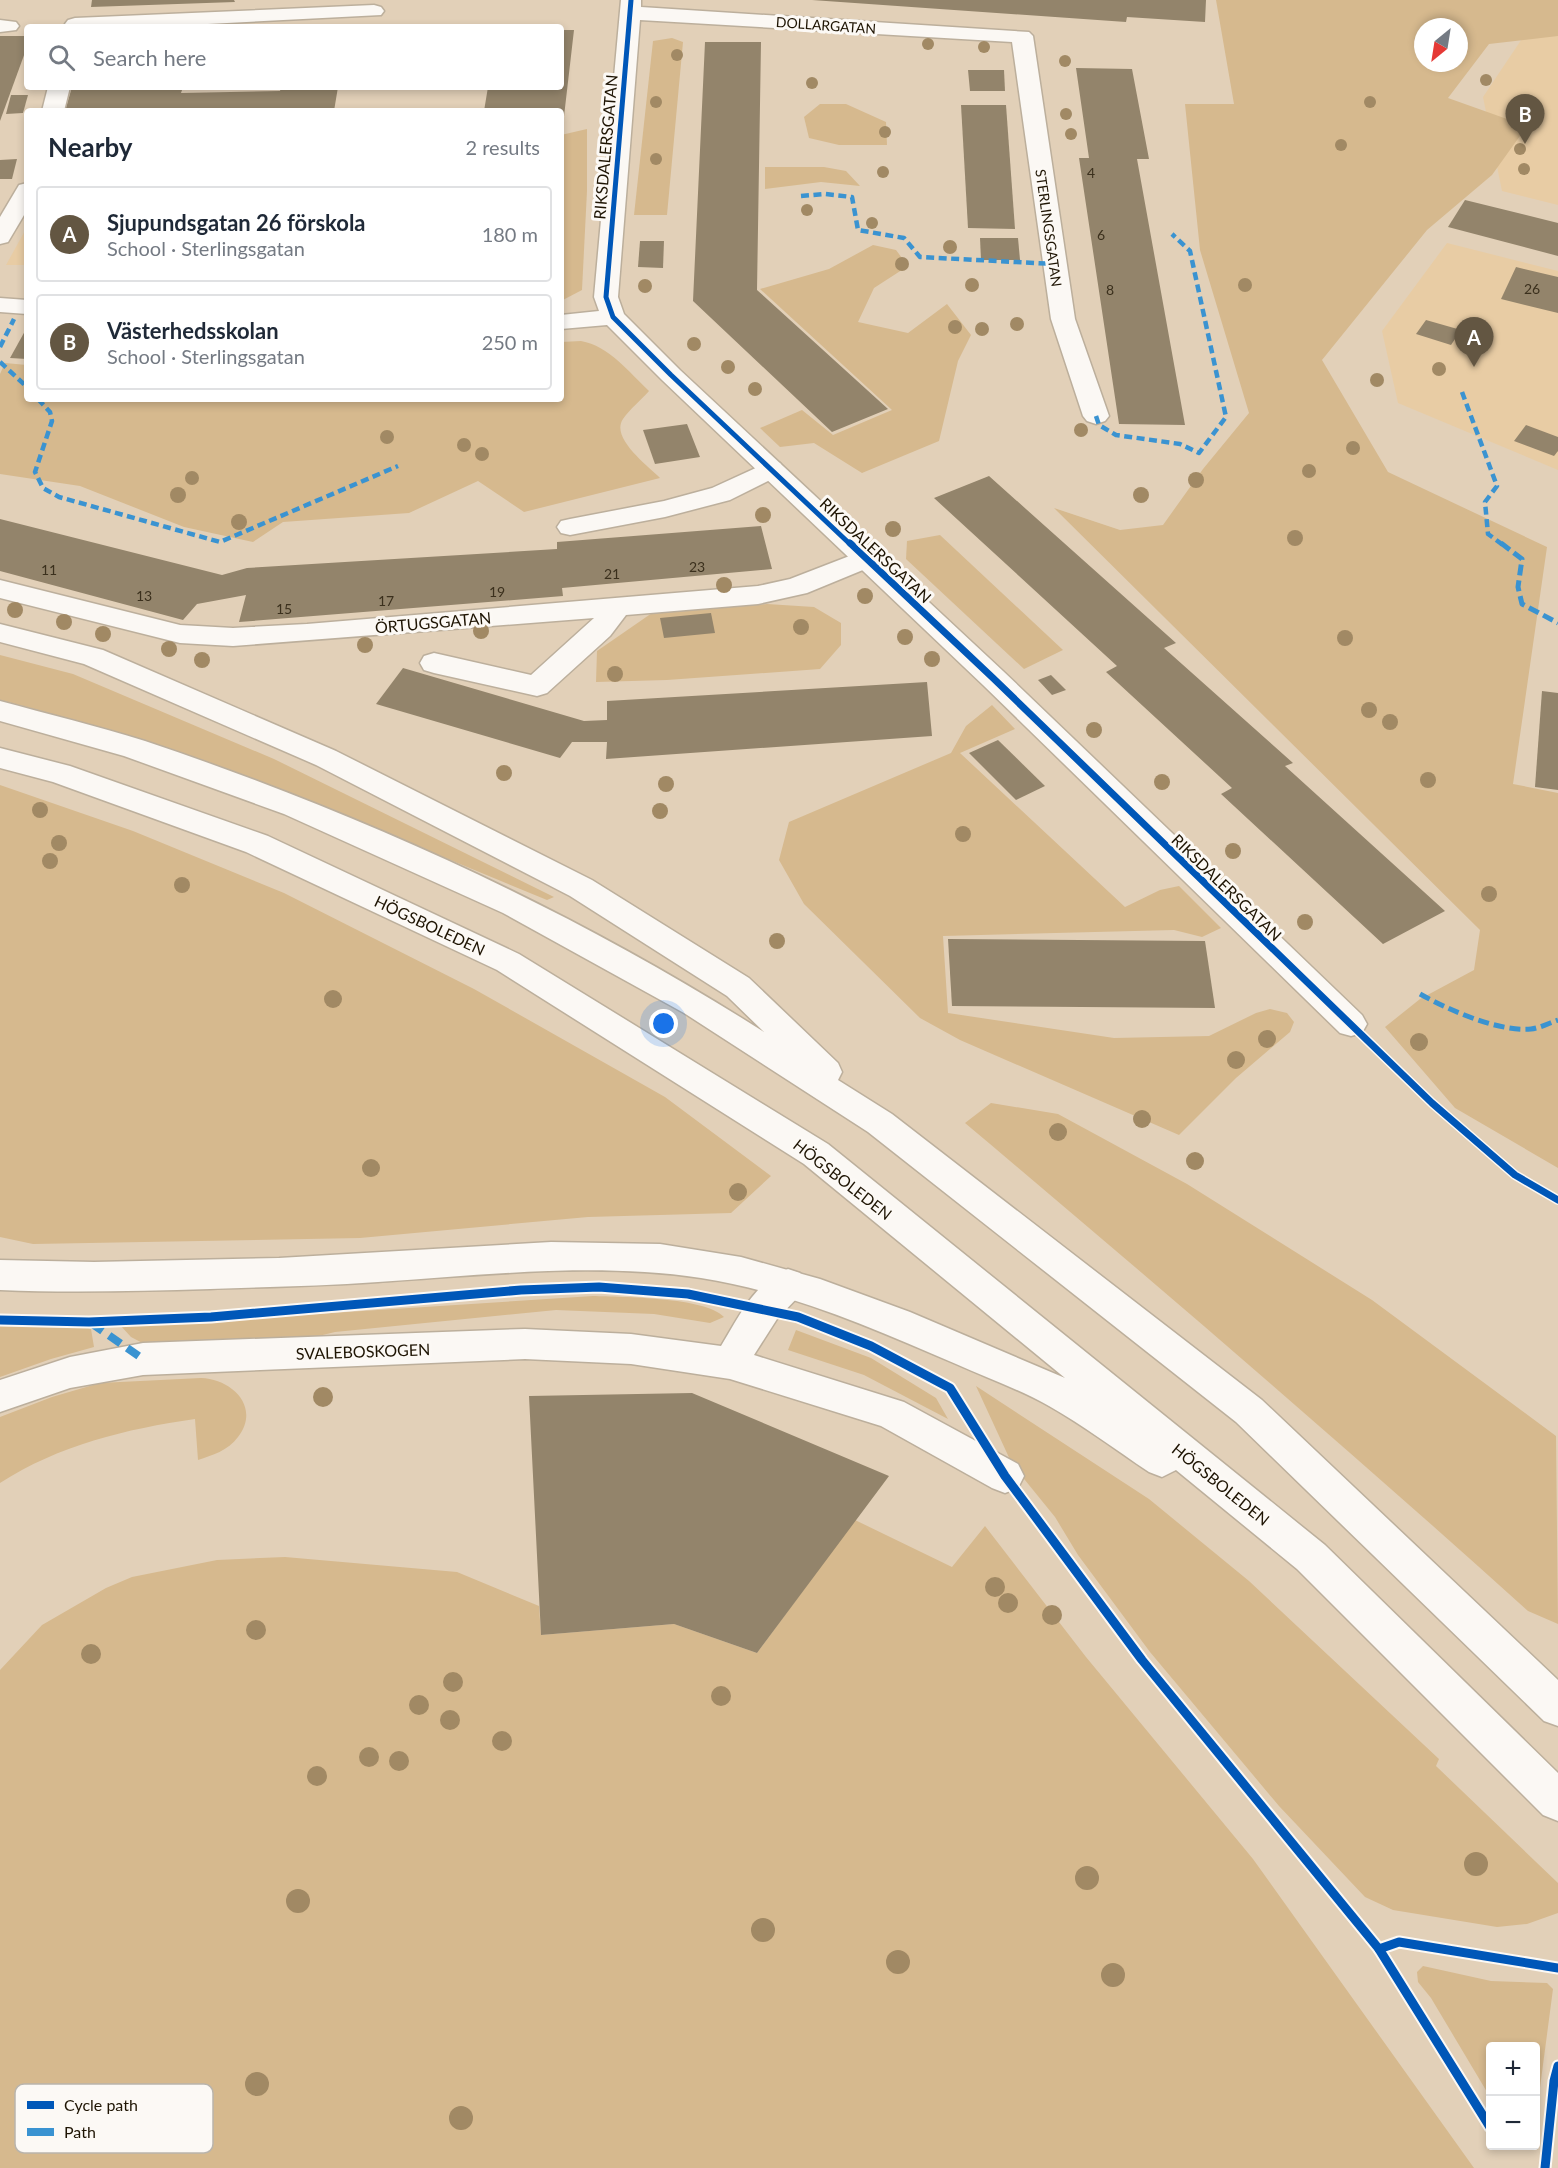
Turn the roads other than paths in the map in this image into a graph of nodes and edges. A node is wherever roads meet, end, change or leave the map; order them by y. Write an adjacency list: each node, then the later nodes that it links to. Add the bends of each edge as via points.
1 (82, 0): 4 (main road)
2 (631, 7): 6 (main road, DOLLARGATAN); 13 (main road, RIKSDALERSGATAN, via 606,297)
3 (374, 11): 5 (main road)
4 (76, 24)
5 (115, 24)
6 (1022, 36): 15 (main road, STERLINGSGATAN, via 1063,319)
7 (58, 90): 8 (main road)
8 (54, 108)
9 (24, 195): 10 (main road)
10 (0, 237)
11 (0, 304): 12 (main road)
12 (24, 307)
13 (613, 317): 14 (main road); 16 (main road, RIKSDALERSGATAN)
14 (564, 322)
15 (1096, 416)
16 (771, 469): 17 (main road, via 721,494); 18 (main road, RIKSDALERSGATAN)
17 (570, 527)
18 (865, 559): 20 (main road, ÖRTUGSGATAN, via 797,587 758,596); 25 (main road, RIKSDALERSGATAN)
19 (0, 589): 20 (main road, ÖRTUGSGATAN, via 203,637 307,633)
20 (619, 606): 22 (main road, via 600,629 537,686)
21 (0, 633): 26 (main road, via 93,657 326,758 581,888 738,987)
22 (434, 663)
23 (0, 711): 26 (main road, via 133,748 295,806 514,905 695,1004)
24 (0, 758): 32 (main road, HÖGSBOLEDEN, via 60,773 257,844 508,962 816,1154)
25 (1350, 1024)
26 (880, 1123): 33 (main road, via 1249,1411)
27 (0, 1275): 28 (main road, via 57,1279 252,1273 599,1255 664,1259)
28 (788, 1284): 29 (main road, via 764,1308); 32 (main road, via 915,1330 1064,1396)
29 (729, 1363): 30 (main road, SVALEBOSKOGEN, via 631,1348 525,1344 143,1359 52,1376); 31 (main road, SVALEBOSKOGEN, via 891,1413)
30 (0, 1396)
31 (1005, 1476)
32 (1311, 1557): 34 (main road, HÖGSBOLEDEN)
33 (1558, 1707)
34 (1558, 1801)

